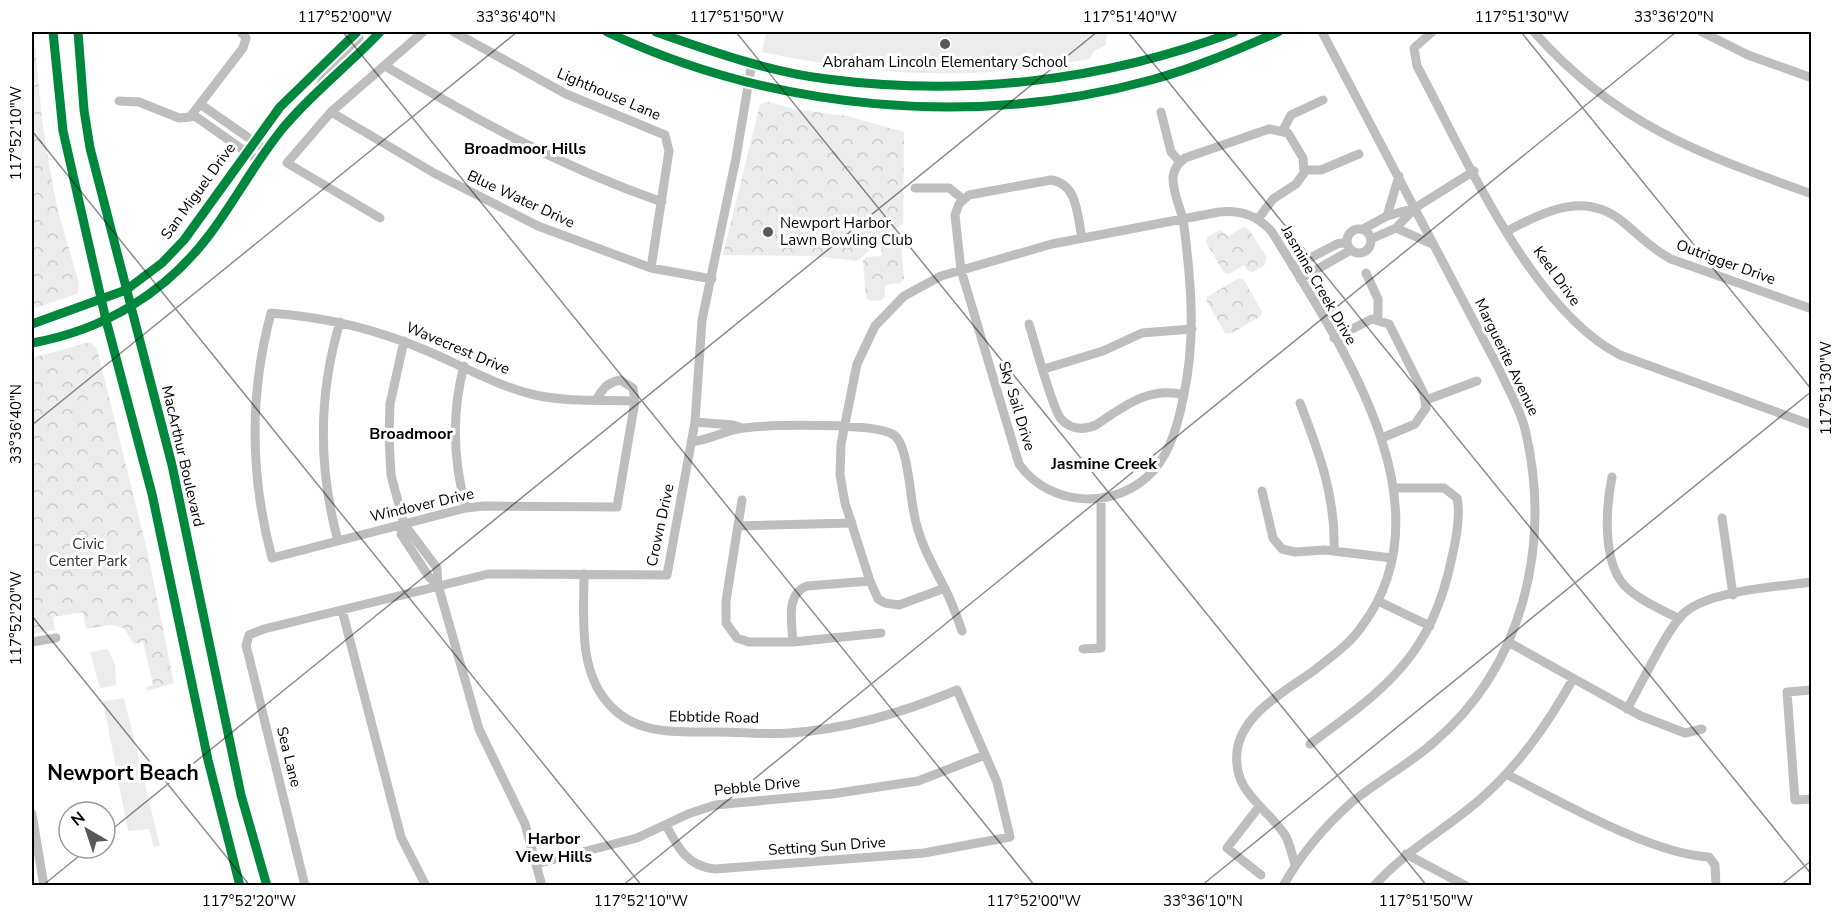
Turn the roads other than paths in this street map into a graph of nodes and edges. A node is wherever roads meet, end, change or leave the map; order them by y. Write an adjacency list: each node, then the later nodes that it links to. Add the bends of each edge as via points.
1 (53, 32): 58 (main road, via 63,131)
2 (78, 32): 57 (main road, MacArthur Boulevard, via 90,148)
3 (241, 32): 23 (street, via 246,38 243,48)
4 (357, 32): 20 (street, via 356,44 326,74); 28 (main road, San Miguel Drive, via 287,99)
5 (380, 32): 20 (main road)
6 (423, 32): 17 (street)
7 (454, 32): 38 (street, Lighthouse Lane, via 566,94 665,135 669,151)
8 (607, 32): 19 (main road, via 668,58)
9 (656, 32): 16 (main road)
10 (1233, 32): 16 (main road, via 1161,56 1022,84 880,84 826,79)
11 (1278, 32): 19 (main road, via 1151,80 1065,98 993,106 924,107 859,102)
12 (1322, 32): 34 (street, Marguerite Avenue)
13 (1432, 32): 33 (street, Keel Drive, via 1414,48 1417,66)
14 (1534, 32): 36 (street, via 1588,85 1644,125 1706,156)
15 (1702, 32): 18 (street, via 1748,55)
16 (752, 62): 19 (street, Crown Drive)
17 (385, 66): 24 (street); 38 (street, via 515,141)
18 (1812, 78)
19 (750, 82): 55 (street, Crown Drive)
20 (318, 91): 30 (main road)
21 (1323, 100): 27 (street, via 1291,115)
22 (119, 101): 26 (street, via 139,102 179,118)
23 (200, 104): 26 (street); 28 (street)
24 (331, 112): 41 (street, via 287,163); 52 (street, Blue Water Drive, via 485,201 576,242)
25 (1161, 112): 31 (street, via 1171,152)
26 (192, 114): 28 (street)
27 (1283, 130): 31 (street, via 1269,129); 32 (street, via 1293,139)
28 (250, 146): 30 (street); 57 (main road, San Miguel Drive, via 184,240 162,263)
29 (1359, 154): 32 (street, via 1321,170)
30 (262, 156): 59 (main road, via 199,248 157,289)
31 (1180, 162): 42 (street, Sky Sail Drive, via 1173,180)
32 (1305, 170): 43 (street, via 1298,183 1273,199)
33 (1474, 171): 39 (street); 46 (street, Keel Drive)
34 (1399, 176): 39 (street, Marguerite Avenue); 40 (street)
35 (915, 188): 37 (street, via 949,188)
36 (1812, 194)
37 (963, 199): 47 (street, via 975,193 1058,181 1072,193); 53 (street, Sky Sail Drive, via 955,215)
38 (663, 202): 52 (street, Lighthouse Lane)
39 (1415, 208): 40 (street); 44 (street); 49 (street, Marguerite Avenue)
40 (1387, 216): 45 (street)
41 (380, 218)
42 (1183, 218): 43 (street, via 1234,210); 47 (street); 66 (street, Sky Sail Drive)
43 (1258, 219): 51 (street, Jasmine Creek Drive, via 1272,232)
44 (1396, 228): 48 (street); 49 (street)
45 (1363, 229): 48 (street); 50 (street, via 1352,231)
46 (1507, 231): 60 (street, Outrigger Drive, via 1557,208 1591,206 1621,220 1671,259); 80 (street, Keel Drive, via 1559,307 1603,345 1638,363)
47 (1082, 238): 53 (street)
48 (1371, 239): 50 (street, via 1367,250 1359,253)
49 (1431, 244): 116 (street, Marguerite Avenue, via 1500,371 1524,427 1535,499 1535,533 1528,590)
50 (1349, 246): 51 (street, via 1337,244); 56 (street)
51 (1293, 267): 56 (street, Jasmine Creek Drive)
52 (651, 268): 55 (street, Blue Water Drive)
53 (961, 270): 81 (street, via 914,289 875,326 857,364); 89 (street, Sky Sail Drive, via 1019,464 1032,479 1052,492 1074,498)
54 (1366, 273): 61 (street, via 1378,299)
55 (712, 279): 78 (street, Crown Drive, via 702,320)
56 (1300, 279): 67 (street, Jasmine Creek Drive)
57 (126, 290): 58 (main road, San Miguel Drive); 59 (main road, MacArthur Boulevard)
58 (102, 301): 62 (main road); 64 (main road, San Miguel Drive)
59 (130, 307): 62 (main road); 135 (main road, MacArthur Boulevard, via 171,465 241,795)
60 (1812, 309)
61 (1378, 319): 67 (street); 75 (street, via 1394,329)
62 (106, 320): 69 (main road); 134 (main road, via 152,494 208,760)
63 (339, 322): 68 (street, Wavecrest Drive); 96 (street, via 327,376 322,431 326,487); 98 (street, Wavecrest Drive, via 271,314 257,380 254,447 258,492)
64 (32, 324)
65 (1029, 324): 71 (street)
66 (1192, 329): 71 (street, via 1142,333 1103,351); 73 (street, Sky Sail Drive)
67 (1334, 338): 83 (street, Jasmine Creek Drive)
68 (404, 341): 70 (street, Wavecrest Drive); 94 (street, via 392,388 389,437 392,475)
69 (32, 343)
70 (464, 366): 74 (street, Wavecrest Drive, via 533,394); 91 (street, via 454,437)
71 (1044, 369): 73 (street, via 1058,414 1067,424 1080,429 1096,425 1144,396 1167,392)
72 (1477, 381): 75 (street)
73 (1184, 395): 89 (street, Sky Sail Drive, via 1169,446 1154,469 1128,490)
74 (596, 400): 76 (street, Wavecrest Drive); 76 (street, via 604,387 620,380 633,388)
75 (1426, 400): 83 (street, via 1420,420)
76 (635, 401): 91 (street, Windover Drive, via 618,507)
77 (1300, 403): 97 (street, via 1328,483)
78 (695, 422): 79 (street); 85 (street, Crown Drive)
79 (712, 424): 82 (street); 84 (street)
80 (1812, 425)
81 (844, 426): 82 (street); 93 (street, via 840,475); 104 (street, via 887,431 899,440 917,531)
82 (742, 428): 84 (street)
83 (1382, 438): 87 (street, Jasmine Creek Drive)
84 (710, 440): 85 (street)
85 (692, 442): 100 (street, Crown Drive, via 667,575)
86 (1612, 477): 108 (street, via 1606,505 1614,569 1633,593)
87 (1394, 488): 99 (street, Jasmine Creek Drive, via 1396,525); 109 (street, via 1444,488 1454,494 1458,504 1450,567)
88 (1262, 491): 97 (street, via 1273,538 1282,549)
89 (1101, 498): 117 (street, via 1101,648)
90 (742, 500): 95 (street)
91 (466, 508): 94 (street, Windover Drive)
92 (1722, 518): 105 (street)
93 (852, 523): 95 (street); 101 (street)
94 (404, 524): 96 (street, Windover Drive); 103 (street, via 438,568)
95 (738, 526): 115 (street, via 726,623 737,638 749,642)
96 (338, 541): 98 (street, Windover Drive)
97 (1334, 551): 99 (street)
98 (272, 558)
99 (1392, 558): 106 (street, Jasmine Creek Drive)
100 (584, 574): 103 (street, Crown Drive, via 488,574); 123 (street, Ebbtide Road, via 585,637 594,680 615,711 648,729 810,731 915,707 957,690)
101 (870, 581): 104 (street, via 878,599 892,605); 115 (street, via 798,590 792,601)
102 (1812, 582): 105 (street)
103 (438, 585): 107 (street, Crown Drive); 130 (street, via 479,729 518,807)
104 (945, 588): 110 (street)
105 (1733, 595): 108 (street, via 1701,602)
106 (1378, 601): 109 (street); 126 (street, Jasmine Creek Drive, via 1347,644 1259,712 1244,730 1237,752 1238,774)
107 (342, 610): 112 (street, Crown Drive); 137 (street, via 401,837)
108 (1679, 619): 120 (street)
109 (1430, 626): 122 (street, via 1407,663 1384,688)
110 (962, 632)
111 (881, 633): 115 (street)
112 (249, 635): 136 (street, Sea Lane, via 246,646)
113 (56, 638): 114 (street)
114 (32, 642)
115 (793, 642)
116 (1510, 643): 118 (street); 131 (street, Marguerite Avenue, via 1450,727 1421,753 1353,801)
117 (1083, 649)
118 (1573, 679): 120 (street); 124 (street, via 1541,732)
119 (1812, 690): 125 (street, via 1787,692 1795,800)
120 (1627, 709): 121 (street, via 1685,733)
121 (1702, 729)
122 (1310, 744)
123 (985, 755): 128 (street, Pebble Drive, via 918,781 832,794 729,802 701,808); 128 (street, Setting Sun Drive, via 1002,798 1010,837 902,855 715,869 700,866 684,856)
124 (1506, 774): 129 (street, via 1462,814); 142 (street, via 1630,834 1671,850 1709,857 1715,865)
125 (1812, 799)
126 (1258, 808): 131 (street, Jasmine Creek Drive, via 1286,837); 132 (street, via 1227,848)
127 (32, 814): 133 (street)
128 (666, 825): 130 (street, Pebble Drive, via 637,838)
129 (1406, 854): 140 (street); 141 (street)
130 (536, 864): 138 (street)
131 (1295, 865): 139 (street, Marguerite Avenue)
132 (1262, 875)
133 (44, 885)
134 (240, 885)
135 (267, 885)
136 (305, 885)
137 (426, 885)
138 (542, 885)
139 (1283, 885)
140 (1374, 885)
141 (1466, 885)
142 (1716, 885)

